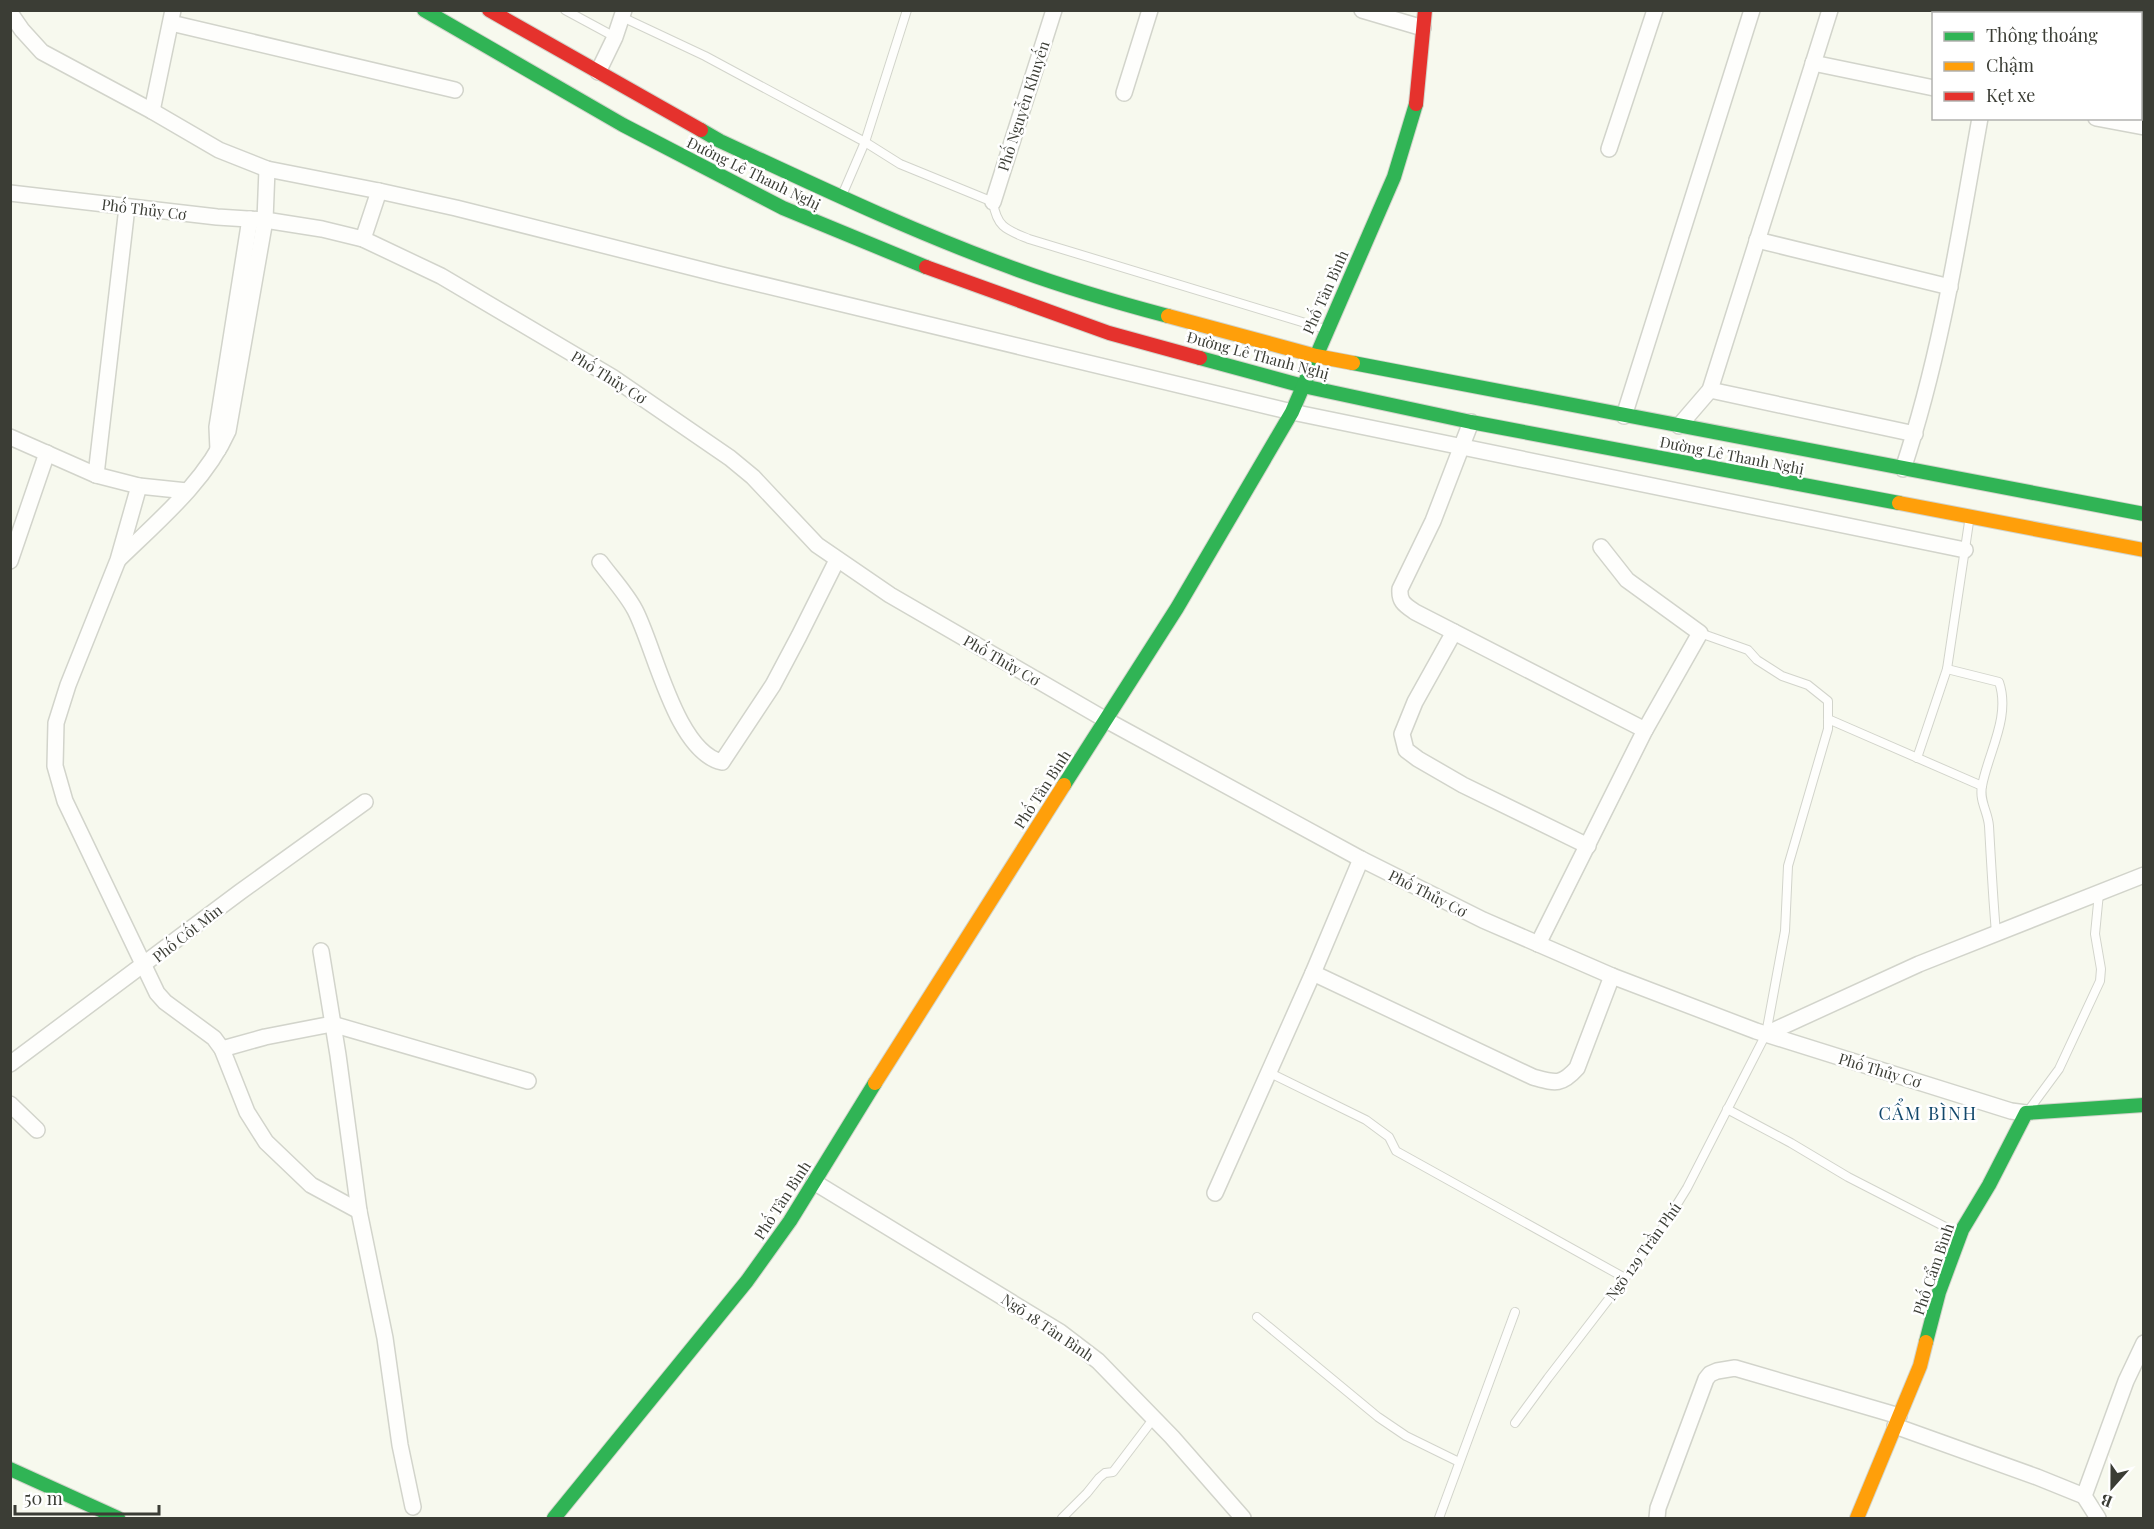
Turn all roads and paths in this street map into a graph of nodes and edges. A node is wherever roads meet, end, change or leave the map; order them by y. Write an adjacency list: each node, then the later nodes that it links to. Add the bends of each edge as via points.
1 (424, 10): 33 (main road, Đường Lê Thanh Nghị, via 623,125 783,208)
2 (489, 10): 18 (main road, Đường Lê Thanh Nghị)
3 (565, 10): 16 (lane)
4 (907, 10): 26 (lane)
5 (1054, 10): 31 (street, Phố Nguyễn Khuyến)
6 (1150, 10): 21 (street)
7 (1362, 10): 15 (street)
8 (1425, 10): 15 (main road, Phố Tân Bình)
9 (1655, 10): 27 (street)
10 (1752, 10): 46 (street)
11 (1830, 10): 17 (street)
12 (623, 14): 16 (street); 26 (lane)
13 (13, 17): 22 (street, via 42,52)
14 (172, 17): 20 (street); 22 (street)
15 (1423, 28): 41 (main road, Phố Tân Bình, via 1415,110 1394,177)
16 (615, 37): 18 (street)
17 (1813, 63): 19 (street); 37 (street)
18 (598, 72): 33 (main road, Đường Lê Thanh Nghị)
19 (1932, 88)
20 (455, 90)
21 (1124, 93)
22 (152, 111): 28 (street, via 219,150)
23 (1980, 120): 40 (street)
24 (2107, 120): 25 (street)
25 (2144, 127)
26 (865, 142): 31 (lane, via 900,164); 33 (lane)
27 (1609, 149)
28 (267, 169): 29 (street); 35 (street)
29 (379, 191): 36 (street); 45 (street)
30 (10, 193): 32 (street, Phố Thủy Cơ)
31 (993, 202): 41 (lane, via 999,224 1029,240)
32 (127, 207): 34 (street, Phố Thủy Cơ); 55 (street)
33 (837, 213): 42 (main road, Đường Lê Thanh Nghị, via 1127,305); 43 (main road, Đường Lê Thanh Nghị, via 954,279 1109,333)
34 (249, 219): 35 (street, Phố Thủy Cơ); 38 (street)
35 (266, 220): 36 (street, Phố Thủy Cơ); 39 (street)
36 (363, 239): 64 (street, Phố Thủy Cơ, via 441,276 612,377 730,458)
37 (1758, 240): 40 (street); 44 (street)
38 (242, 265): 39 (street); 53 (street, via 217,427)
39 (258, 268): 53 (street, via 228,431)
40 (1950, 287): 49 (street)
41 (1327, 330): 42 (main road, Phố Tân Bình)
42 (1316, 356): 43 (main road, Phố Tân Bình); 46 (main road, Đường Lê Thanh Nghị)
43 (1303, 386): 45 (main road, Phố Tân Bình); 47 (main road, Đường Lê Thanh Nghị)
44 (1710, 390): 48 (street); 49 (street)
45 (1292, 412): 51 (street); 71 (main road, Phố Tân Bình)
46 (1624, 416): 48 (main road, Đường Lê Thanh Nghị)
47 (1471, 422): 51 (street); 59 (main road, Đường Lê Thanh Nghị)
48 (1680, 426): 54 (main road, Đường Lê Thanh Nghị)
49 (1915, 434): 54 (street)
50 (10, 437): 52 (street)
51 (1461, 447): 61 (street); 67 (street, via 1399,597 1415,612)
52 (47, 453): 55 (street); 65 (street)
53 (219, 453): 57 (street)
54 (1903, 469): 58 (main road, Đường Lê Thanh Nghị)
55 (96, 476): 56 (street)
56 (139, 486): 57 (street); 63 (street)
57 (187, 491): 63 (street)
58 (2144, 514)
59 (1970, 518): 61 (lane); 62 (main road, Đường Lê Thanh Nghị)
60 (1601, 547): 68 (street, via 1627,580)
61 (1965, 550): 69 (lane)
62 (2144, 550)
63 (118, 560): 83 (street, via 56,723 56,766 65,801)
64 (837, 560): 66 (street, via 772,685 722,762 700,751 689,736 635,610); 71 (street, Phố Thủy Cơ)
65 (10, 561)
66 (600, 562)
67 (1454, 632): 72 (street); 76 (street, via 1401,734 1406,750 1463,785)
68 (1700, 633): 70 (lane, via 1748,650 1782,676 1808,685 1828,701); 72 (street)
69 (1947, 669): 73 (lane); 74 (lane, via 1999,682 2000,722)
70 (1828, 719): 73 (lane); 87 (lane, Ngõ 129 Trần Phú, via 1788,866 1785,931)
71 (1106, 720): 77 (street, Phố Thủy Cơ); 97 (main road, Phố Tân Bình)
72 (1645, 730): 76 (street)
73 (1917, 758): 74 (lane)
74 (1982, 786): 80 (lane, via 1981,801 1989,823)
75 (365, 802): 83 (street, Phố Cốt Mìn)
76 (1588, 846): 81 (street)
77 (1361, 859): 81 (street, Phố Thủy Cơ); 84 (street)
78 (2144, 875): 79 (street)
79 (2099, 893): 80 (street); 95 (lane, via 2095,934 2100,981 2059,1069)
80 (1996, 935): 87 (street, via 1919,964)
81 (1538, 944): 85 (street, Phố Thủy Cơ)
82 (321, 951): 86 (street)
83 (144, 966): 88 (street, via 165,1002 214,1038); 89 (street, Phố Cốt Mìn)
84 (1313, 973): 85 (street, via 1553,1083 1567,1079 1577,1068); 90 (street)
85 (1612, 976): 87 (street, Phố Thủy Cơ)
86 (332, 1024): 88 (street); 91 (street); 99 (street)
87 (1766, 1034): 94 (lane, Ngõ 129 Trần Phú); 95 (street, Phố Thủy Cơ)
88 (222, 1049): 99 (street, via 247,1112 266,1142 311,1185)
89 (10, 1064)
90 (1268, 1072): 98 (street); 101 (lane, via 1366,1119 1389,1137 1396,1151)
91 (528, 1081)
92 (10, 1104): 96 (street)
93 (2144, 1105): 95 (main road)
94 (1727, 1109): 100 (lane); 101 (lane, Ngõ 129 Trần Phú, via 1681,1198)
95 (2026, 1113): 100 (main road, Phố Cẩm Bình)
96 (37, 1130)
97 (814, 1182): 105 (street, Ngõ 18 Tân Bình, via 1060,1332 1098,1361); 113 (main road, Phố Tân Bình, via 747,1281)
98 (1215, 1193)
99 (359, 1211): 111 (street)
100 (1960, 1234): 106 (main road, Phố Cẩm Bình, via 1920,1366)
101 (1625, 1278): 107 (lane, Ngõ 129 Trần Phú)
102 (1515, 1312): 108 (lane)
103 (1257, 1317): 108 (lane, via 1378,1417 1406,1436)
104 (2144, 1343): 110 (street)
105 (1154, 1418): 114 (lane, via 1113,1472 1099,1478); 115 (street, Ngõ 18 Tân Bình)
106 (1897, 1421): 110 (street); 117 (street, via 1735,1368 1710,1374); 118 (main road, Phố Cẩm Bình)
107 (1515, 1424)
108 (1459, 1462): 116 (lane)
109 (10, 1469): 112 (main road)
110 (2084, 1496): 119 (street)
111 (413, 1507)
112 (118, 1518)
113 (554, 1518)
114 (1062, 1518)
115 (1243, 1518)
116 (1439, 1518)
117 (1657, 1518)
118 (1857, 1518)
119 (2098, 1518)

